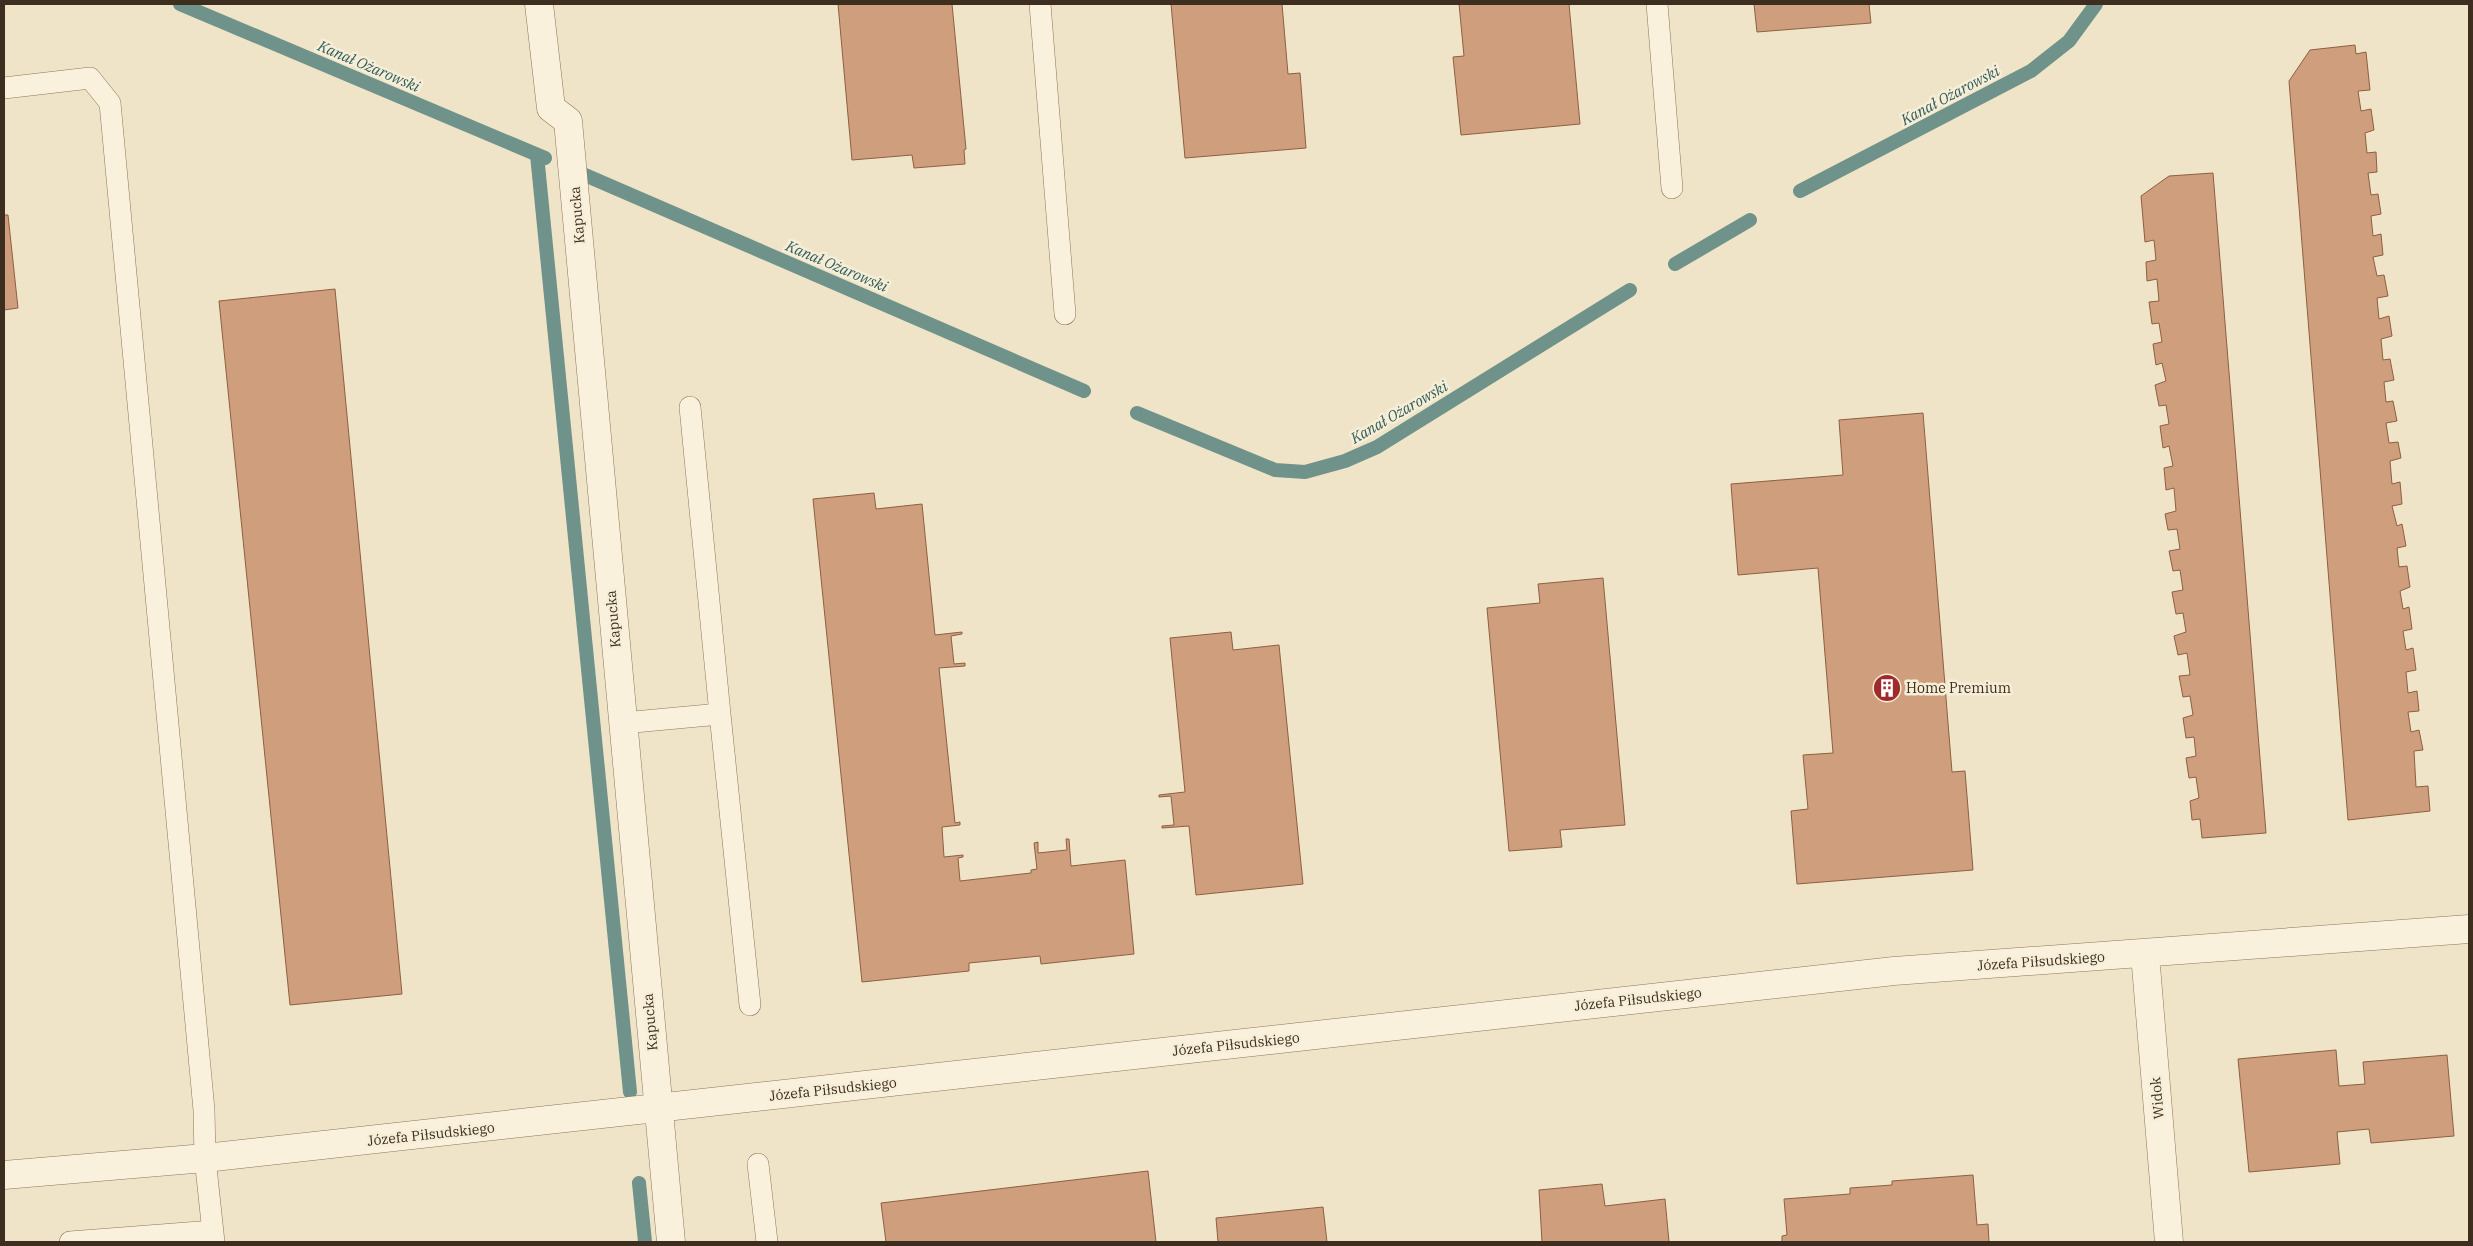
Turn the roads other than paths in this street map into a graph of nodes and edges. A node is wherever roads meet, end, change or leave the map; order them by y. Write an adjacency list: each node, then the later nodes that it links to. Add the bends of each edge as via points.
1 (540, 4): 9 (street, Kapucka, via 551,108 568,121)
2 (1040, 4): 6 (lane)
3 (1656, 4): 5 (lane)
4 (4, 88): 14 (lane, via 90,78 110,102 201,1076)
5 (1672, 188)
6 (1065, 314)
7 (690, 407): 8 (lane)
8 (720, 714): 9 (lane); 12 (lane)
9 (623, 723): 13 (street, Kapucka)
10 (2469, 929): 11 (street, Józefa Piłsudskiego)
11 (2145, 954): 13 (street, Józefa Piłsudskiego, via 1884,972); 21 (street, Widok)
12 (750, 1005)
13 (658, 1109): 14 (street, Józefa Piłsudskiego); 19 (street, Kapucka)
14 (205, 1158): 16 (street, Józefa Piłsudskiego); 17 (lane)
15 (758, 1164): 20 (lane)
16 (4, 1175)
17 (214, 1237): 18 (lane)
18 (70, 1242)
19 (671, 1242)
20 (767, 1242)
21 (2169, 1242)

